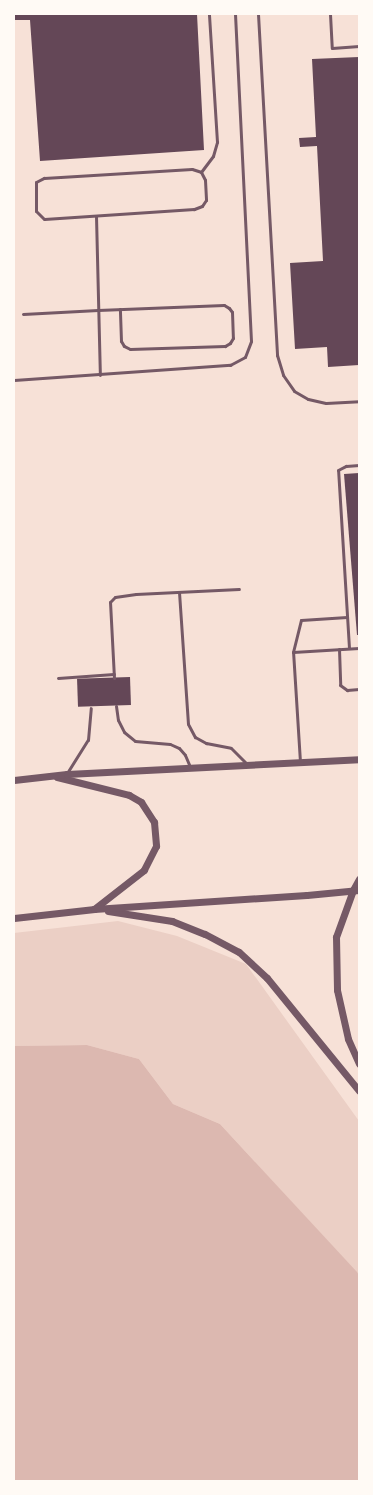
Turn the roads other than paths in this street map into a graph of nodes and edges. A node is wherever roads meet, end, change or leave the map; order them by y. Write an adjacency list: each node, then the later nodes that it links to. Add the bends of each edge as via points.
1 (209, 14): 6 (lane, via 217,142 213,156)
2 (235, 14): 11 (lane, via 251,341 245,357 230,365)
3 (258, 14): 13 (lane, via 276,355 283,375 294,391 308,399 326,403)
4 (330, 14): 5 (lane, via 332,48)
5 (359, 46)
6 (201, 172): 7 (lane, via 205,180 206,200 202,206 194,209); 7 (lane, via 192,168 44,178 36,182 36,211 44,219)
7 (96, 216): 9 (lane)
8 (120, 309): 8 (lane, via 224,305 232,312 233,338 225,346 130,349 121,341); 9 (lane)
9 (98, 310): 10 (lane); 11 (lane)
10 (23, 314)
11 (100, 374): 12 (lane)
12 (14, 380)
13 (359, 401)
14 (359, 465): 17 (lane, via 346,466 338,470)
15 (239, 589): 16 (lane)
16 (179, 592): 22 (lane, via 136,594 112,600); 30 (lane, via 188,724 195,737 206,743 231,748)
17 (347, 617): 18 (lane); 21 (lane, via 301,620)
18 (349, 648): 19 (lane); 20 (lane)
19 (359, 648)
20 (338, 649): 21 (lane); 25 (lane, via 340,685 347,690)
21 (293, 652): 29 (lane)
22 (114, 674): 23 (lane); 24 (lane)
23 (58, 678)
24 (114, 678)
25 (359, 689)
26 (116, 706): 31 (lane, via 118,720 124,732 136,741 170,744 179,748)
27 (91, 708): 32 (lane, via 88,740)
28 (359, 759): 29 (street)
29 (300, 762): 30 (street)
30 (247, 764): 31 (street)
31 (190, 767): 32 (street)
32 (67, 774): 33 (street)
33 (53, 776): 34 (street); 37 (street, via 129,795 141,802 154,822 156,846 144,870)
34 (14, 780)
35 (359, 879): 36 (street)
36 (356, 890): 37 (street); 39 (street, via 336,937 337,990 348,1039)
37 (94, 909): 38 (street); 40 (street, via 172,921 205,934 239,952 267,978)
38 (14, 918)
39 (359, 1064)
40 (359, 1091)

